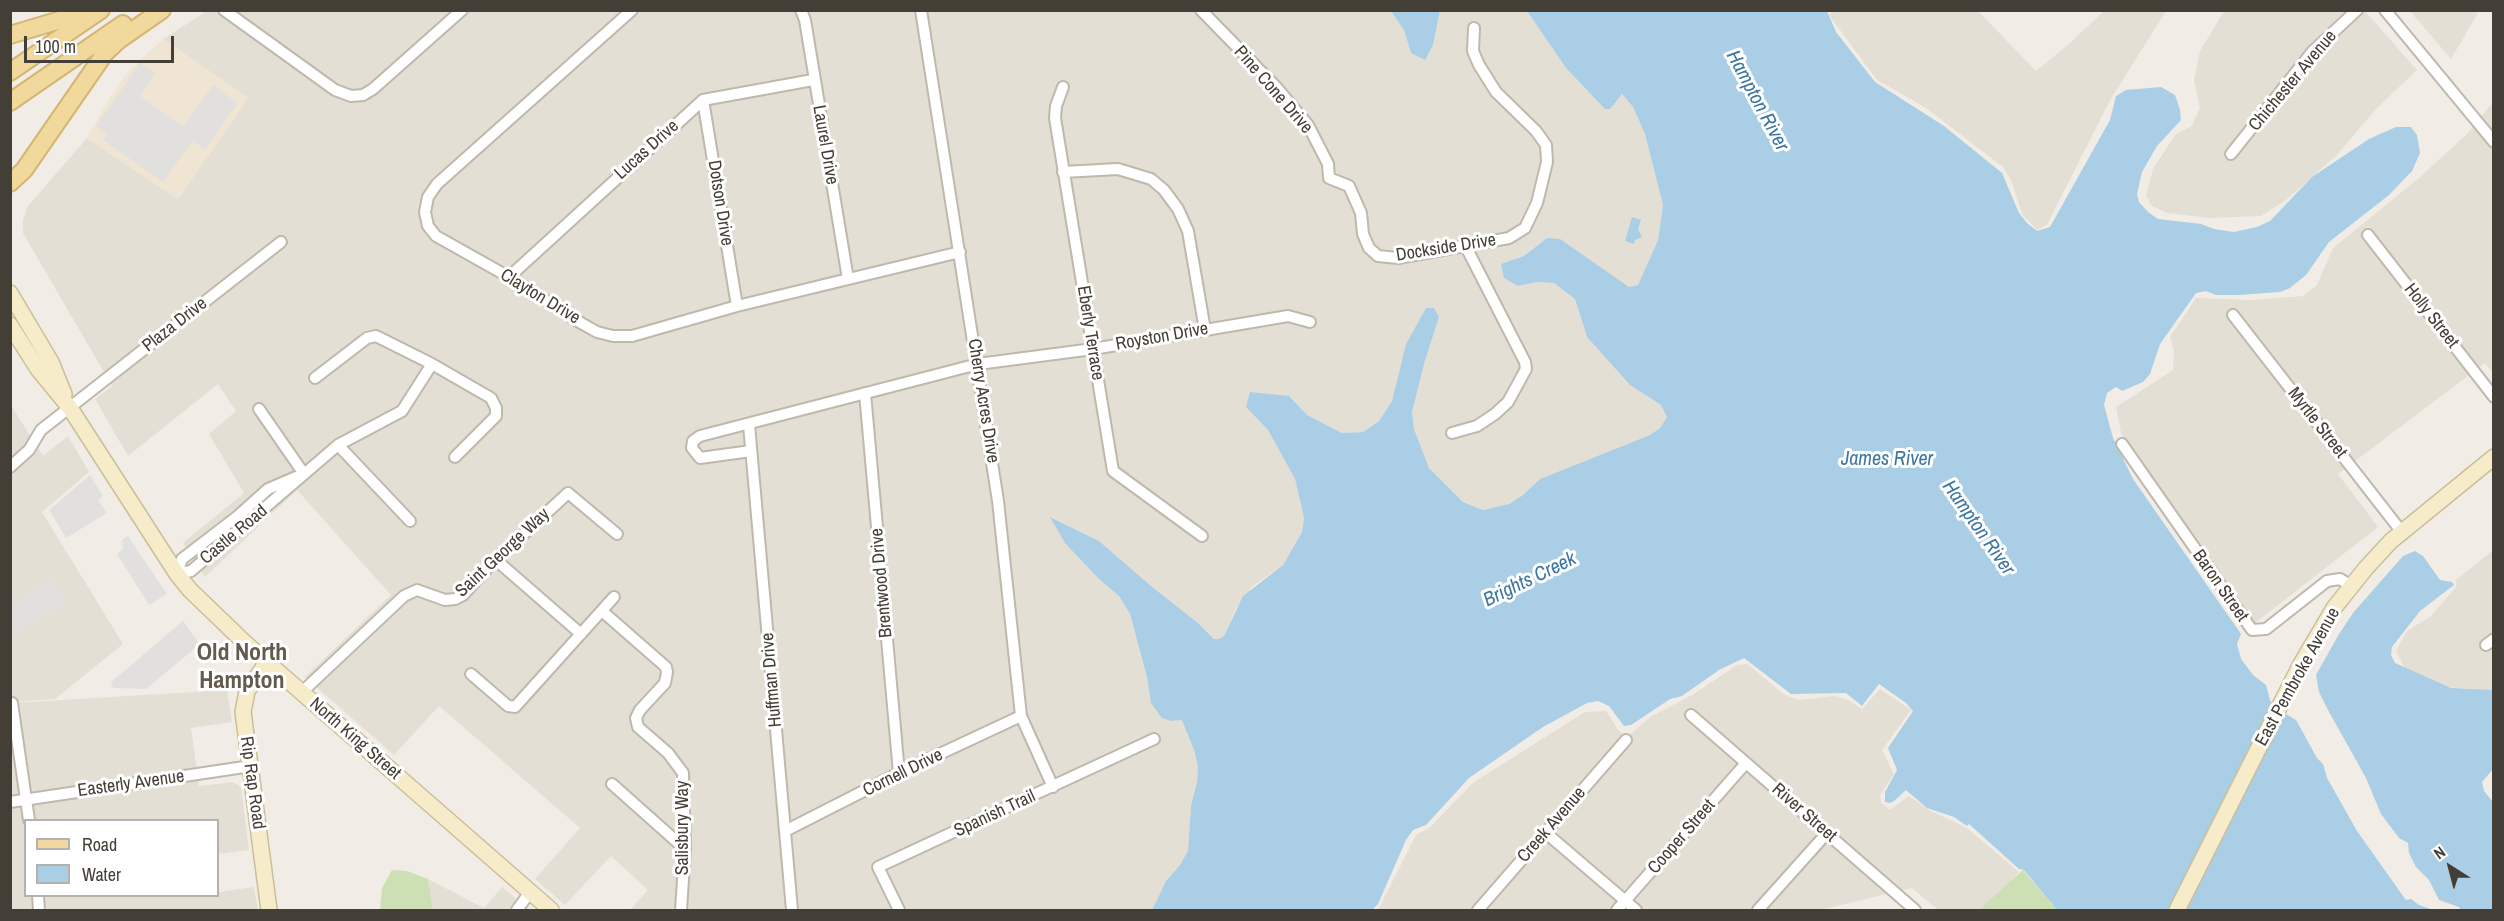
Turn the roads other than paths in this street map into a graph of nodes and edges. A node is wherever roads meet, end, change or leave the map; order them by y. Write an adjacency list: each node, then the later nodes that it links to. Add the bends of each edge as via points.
1 (82, 10): 14 (main road)
2 (101, 10): 15 (main road)
3 (143, 10): 19 (main road)
4 (162, 10): 24 (main road, via 101,58 24,170)
5 (224, 10): 12 (street, via 335,90 351,96 373,89)
6 (632, 10): 29 (street, Clayton Drive, via 437,184 428,197 425,212 428,226 436,236)
7 (801, 10): 16 (street, Laurel Drive)
8 (921, 10): 28 (street, Cherry Acres Drive)
9 (1201, 10): 23 (street, Pine Cone Drive, via 1308,125 1328,164)
10 (2357, 10): 21 (street, Chichester Avenue, via 2312,52)
11 (2385, 10): 20 (street)
12 (459, 11)
13 (1474, 28): 27 (street, Dockside Drive, via 1473,51 1479,65 1496,92 1546,145 1547,162 1537,203 1525,228 1509,238)
14 (10, 35)
15 (10, 72)
16 (813, 80): 18 (street); 30 (street, Laurel Drive)
17 (1063, 87): 22 (street, Eberly Terrace, via 1055,118)
18 (703, 100): 29 (street, Lucas Drive); 32 (street, Dotson Drive)
19 (10, 102)
20 (2493, 142)
21 (2231, 154)
22 (1063, 172): 36 (street, via 1118,169 1151,179 1164,190 1188,231); 37 (street, Eberly Terrace)
23 (1329, 178): 27 (street, Dockside Drive, via 1349,186 1361,213 1363,234 1378,256 1409,256)
24 (10, 183)
25 (2368, 235): 42 (street, Holly Street)
26 (281, 242): 43 (street, Plaza Drive)
27 (1466, 245): 46 (street, via 1526,369 1508,402 1495,414 1477,426)
28 (960, 252): 30 (street, Clayton Drive); 39 (street, Cherry Acres Drive)
29 (509, 277): 32 (street, Clayton Drive, via 581,323 613,336 632,336)
30 (848, 279): 32 (street, Clayton Drive)
31 (10, 293): 43 (main road, North King Street, via 51,362)
32 (737, 306)
33 (2233, 315): 55 (street, Myrtle Street)
34 (1310, 322): 36 (street, Royston Drive, via 1288,316)
35 (10, 325): 43 (main road, North King Street)
36 (1205, 330): 37 (street, Royston Drive)
37 (1093, 349): 39 (street, Royston Drive); 57 (street, Eberly Terrace, via 1113,471)
38 (432, 364): 40 (street, via 376,336 367,338); 48 (street, Castle Road, via 402,411); 50 (street, via 491,398 496,408 496,416)
39 (978, 364): 41 (street); 69 (street, Cherry Acres Drive, via 999,501)
40 (315, 378)
41 (865, 393): 45 (street); 74 (street, Brentwood Drive)
42 (2493, 397)
43 (69, 408): 52 (street, Plaza Drive, via 41,430 29,450); 59 (main road, North King Street)
44 (259, 409): 53 (street)
45 (749, 425): 49 (street, Huffman Drive); 49 (street, via 700,436 693,441 692,448 700,458)
46 (1452, 433)
47 (2122, 444): 60 (street, Baron Street, via 2252,630 2266,629 2327,581 2340,579)
48 (338, 445): 53 (street, Castle Road); 54 (street)
49 (751, 451): 80 (street, Huffman Drive)
50 (455, 456)
51 (2493, 458): 55 (main road, East Pembroke Avenue)
52 (10, 467)
53 (304, 474): 59 (street, Castle Road, via 191,571)
54 (410, 521)
55 (2401, 531): 60 (main road, East Pembroke Avenue)
56 (617, 534): 58 (street, Saint George Way, via 568,493)
57 (1202, 536)
58 (496, 560): 63 (street); 66 (street, Saint George Way, via 455,599 445,600 417,590 404,596)
59 (177, 574): 64 (main road, North King Street)
60 (2351, 586): 97 (main road, East Pembroke Avenue, via 2322,627)
61 (614, 597): 62 (street)
62 (602, 611): 63 (street); 83 (street, Salisbury Way, via 668,672 665,683 636,718 638,727 673,758 683,773)
63 (581, 634): 65 (street, via 515,707 508,706)
64 (267, 662): 66 (main road, North King Street); 73 (main road, Rip Rap Road, via 251,683 245,700)
65 (471, 674)
66 (302, 692): 84 (main road, North King Street)
67 (12, 703): 77 (street)
68 (1691, 716): 72 (street, River Street)
69 (1021, 717): 74 (street, Cornell Drive); 76 (street, Cherry Acres Drive)
70 (1154, 739): 76 (street, Spanish Trail)
71 (1626, 740): 81 (street, Creek Avenue)
72 (1746, 763): 82 (street, River Street); 85 (street, Cooper Street)
73 (251, 766): 77 (street, Easterly Avenue); 86 (main road, Rip Rap Road)
74 (899, 774): 80 (street, Cornell Drive)
75 (612, 784): 83 (street)
76 (1053, 787): 91 (street, Spanish Trail, via 878,867)
77 (27, 799): 78 (street, Easterly Avenue); 79 (street)
78 (10, 802)
79 (29, 819)
80 (785, 831): 90 (street, Huffman Drive)
81 (1546, 833): 85 (street); 92 (street, Creek Avenue)
82 (1827, 833): 95 (street); 96 (street, River Street)
83 (685, 849): 89 (street, Salisbury Way)
84 (530, 892): 87 (street); 88 (main road, North King Street)
85 (1625, 901): 93 (street, Cooper Street); 94 (street)
86 (269, 910)
87 (517, 910)
88 (551, 910)
89 (681, 910)
90 (792, 910)
91 (899, 910)
92 (1478, 910)
93 (1617, 910)
94 (1636, 910)
95 (1758, 910)
96 (1915, 910)
97 (2177, 910)

